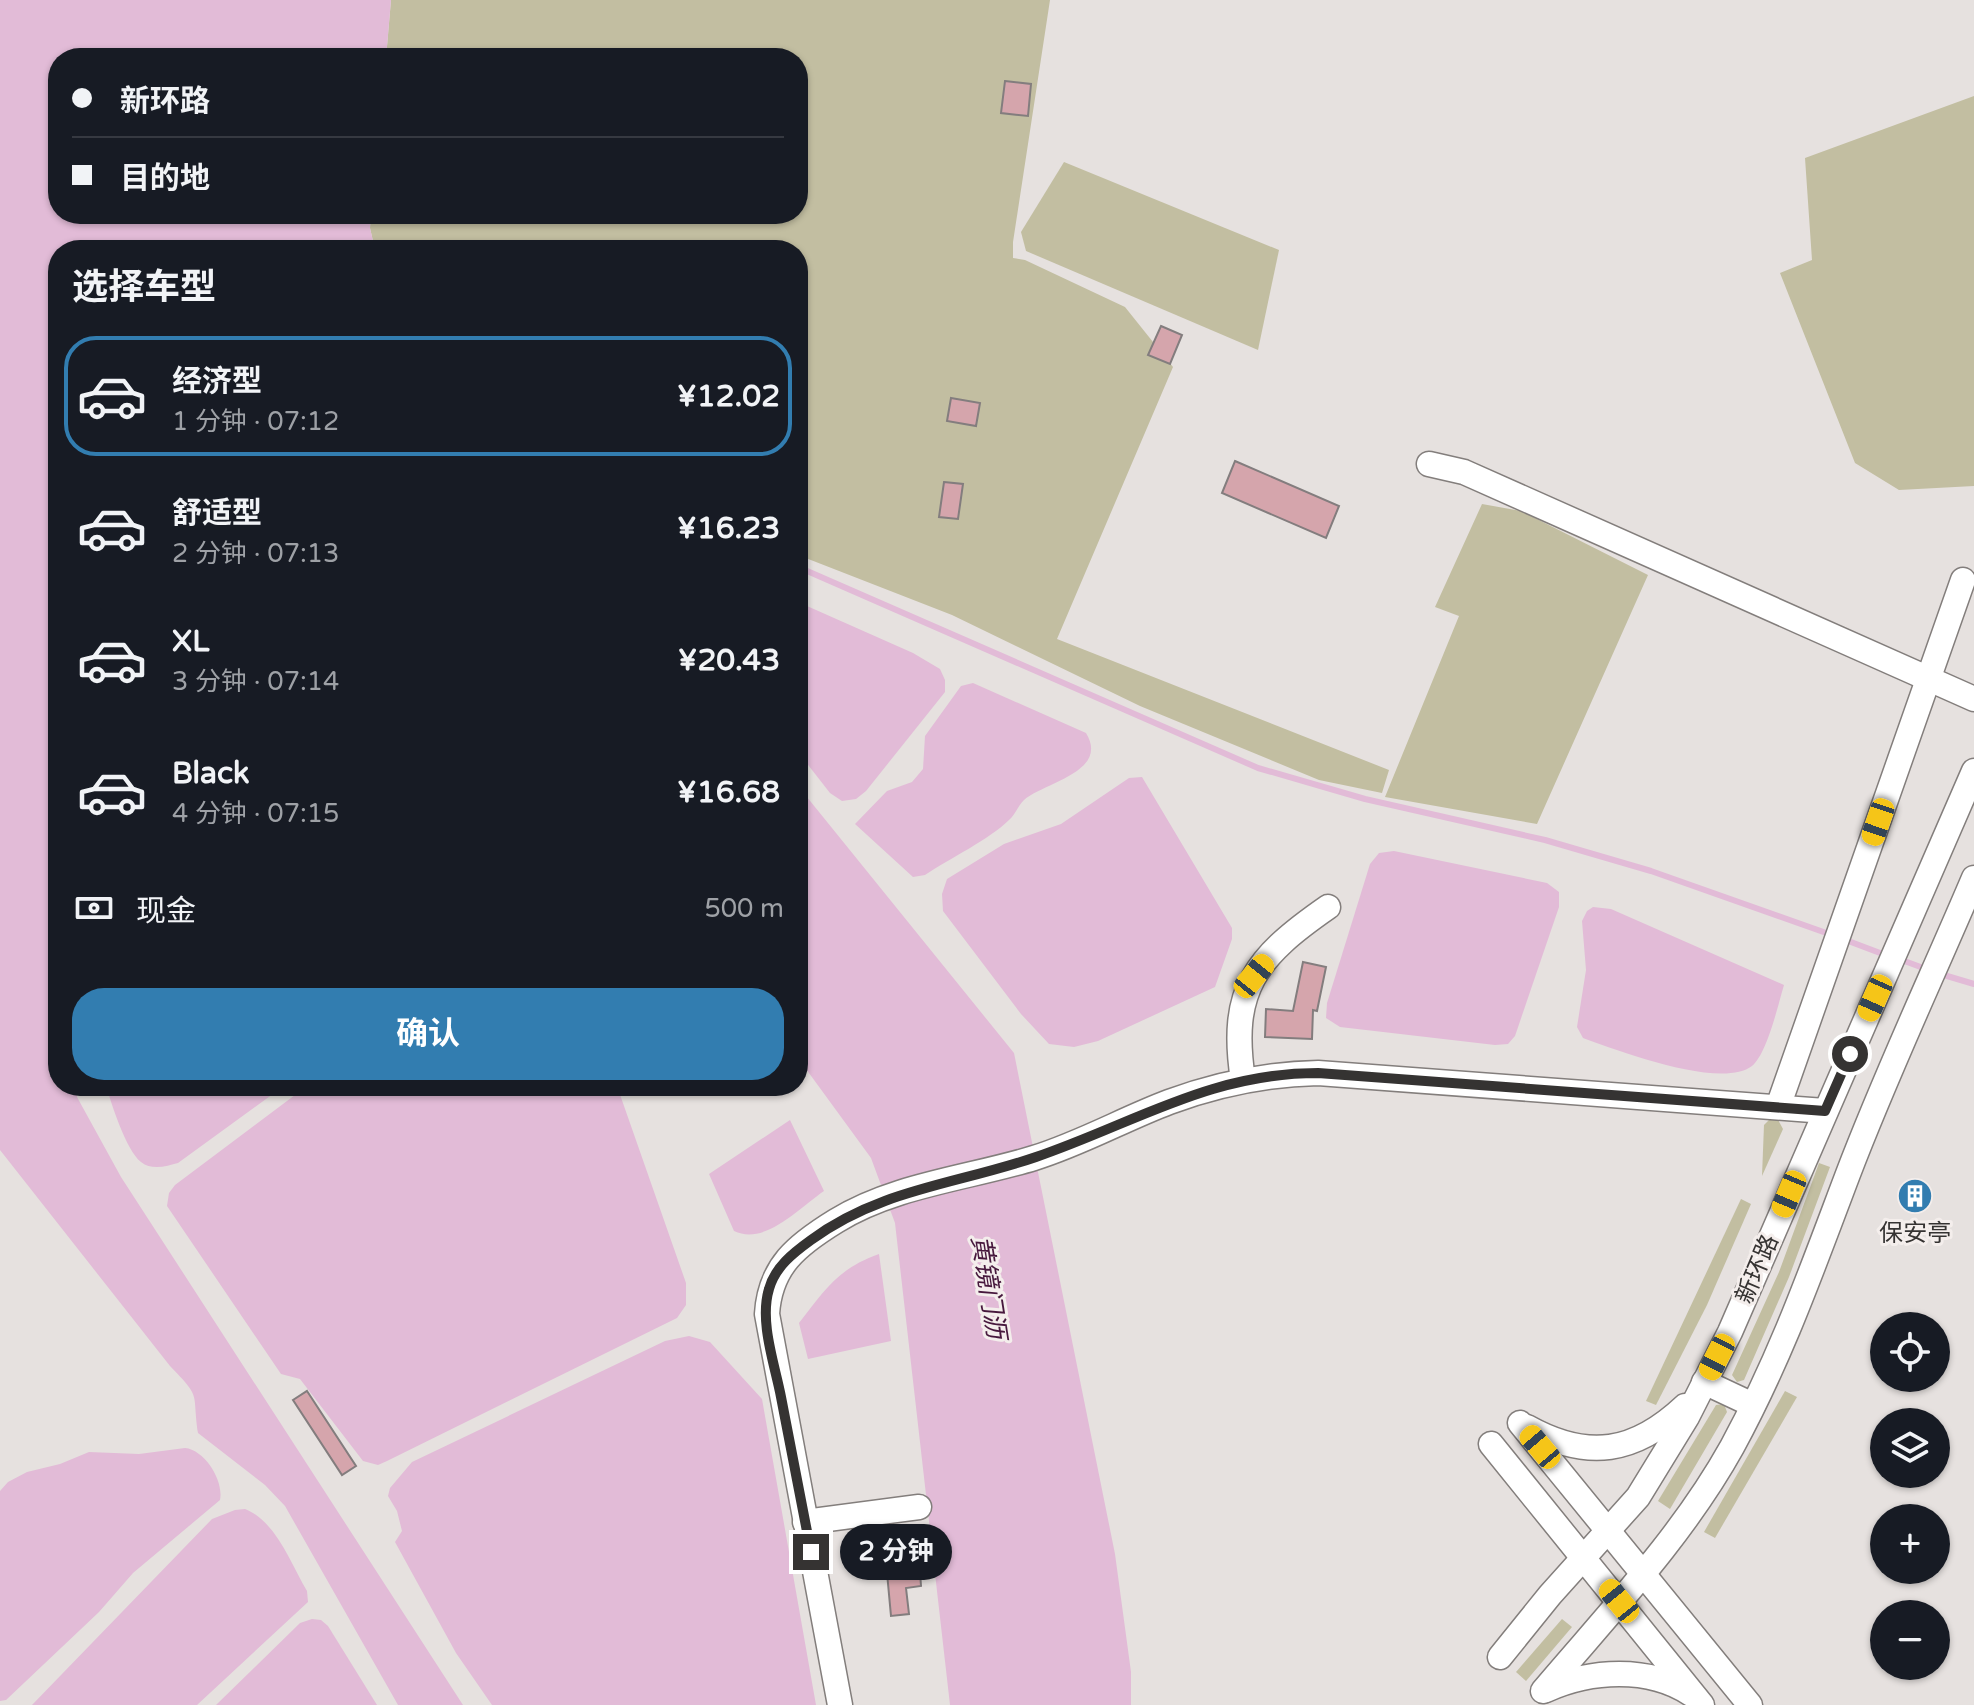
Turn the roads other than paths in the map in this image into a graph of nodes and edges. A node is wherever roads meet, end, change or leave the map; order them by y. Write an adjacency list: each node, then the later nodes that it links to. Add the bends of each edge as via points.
1 (1429, 464): 3 (street, via 1464,472)
2 (1963, 580): 3 (street)
3 (1928, 679): 4 (street); 9 (street)
4 (1974, 699)
5 (1974, 771): 10 (street, 新环路)
6 (1974, 878): 12 (street)
7 (1328, 907): 8 (street, via 1286,936 1254,976 1238,1027)
8 (1243, 1080): 9 (street, via 1318,1073); 15 (street, via 1171,1101 1036,1157 883,1199 837,1220 794,1252 768,1290 770,1338)
9 (1778, 1107): 10 (street)
10 (1825, 1111): 11 (street, 新环路)
11 (1704, 1382): 12 (street); 16 (street, 新环路, via 1638,1497); 16 (street, via 1669,1420 1628,1444 1572,1447 1520,1423)
12 (1753, 1405): 18 (street, via 1682,1525)
13 (1491, 1444): 17 (street)
14 (919, 1507): 15 (street)
15 (805, 1522): 22 (street)
16 (1608, 1530): 17 (street, 新环路); 18 (street)
17 (1584, 1558): 19 (street); 20 (street, 新环路)
18 (1643, 1573): 19 (street); 23 (street)
19 (1619, 1601): 21 (street); 21 (street, via 1543,1691 1582,1678 1624,1674 1662,1680)
20 (1500, 1657)
21 (1699, 1701)
22 (840, 1705)
23 (1750, 1705)

